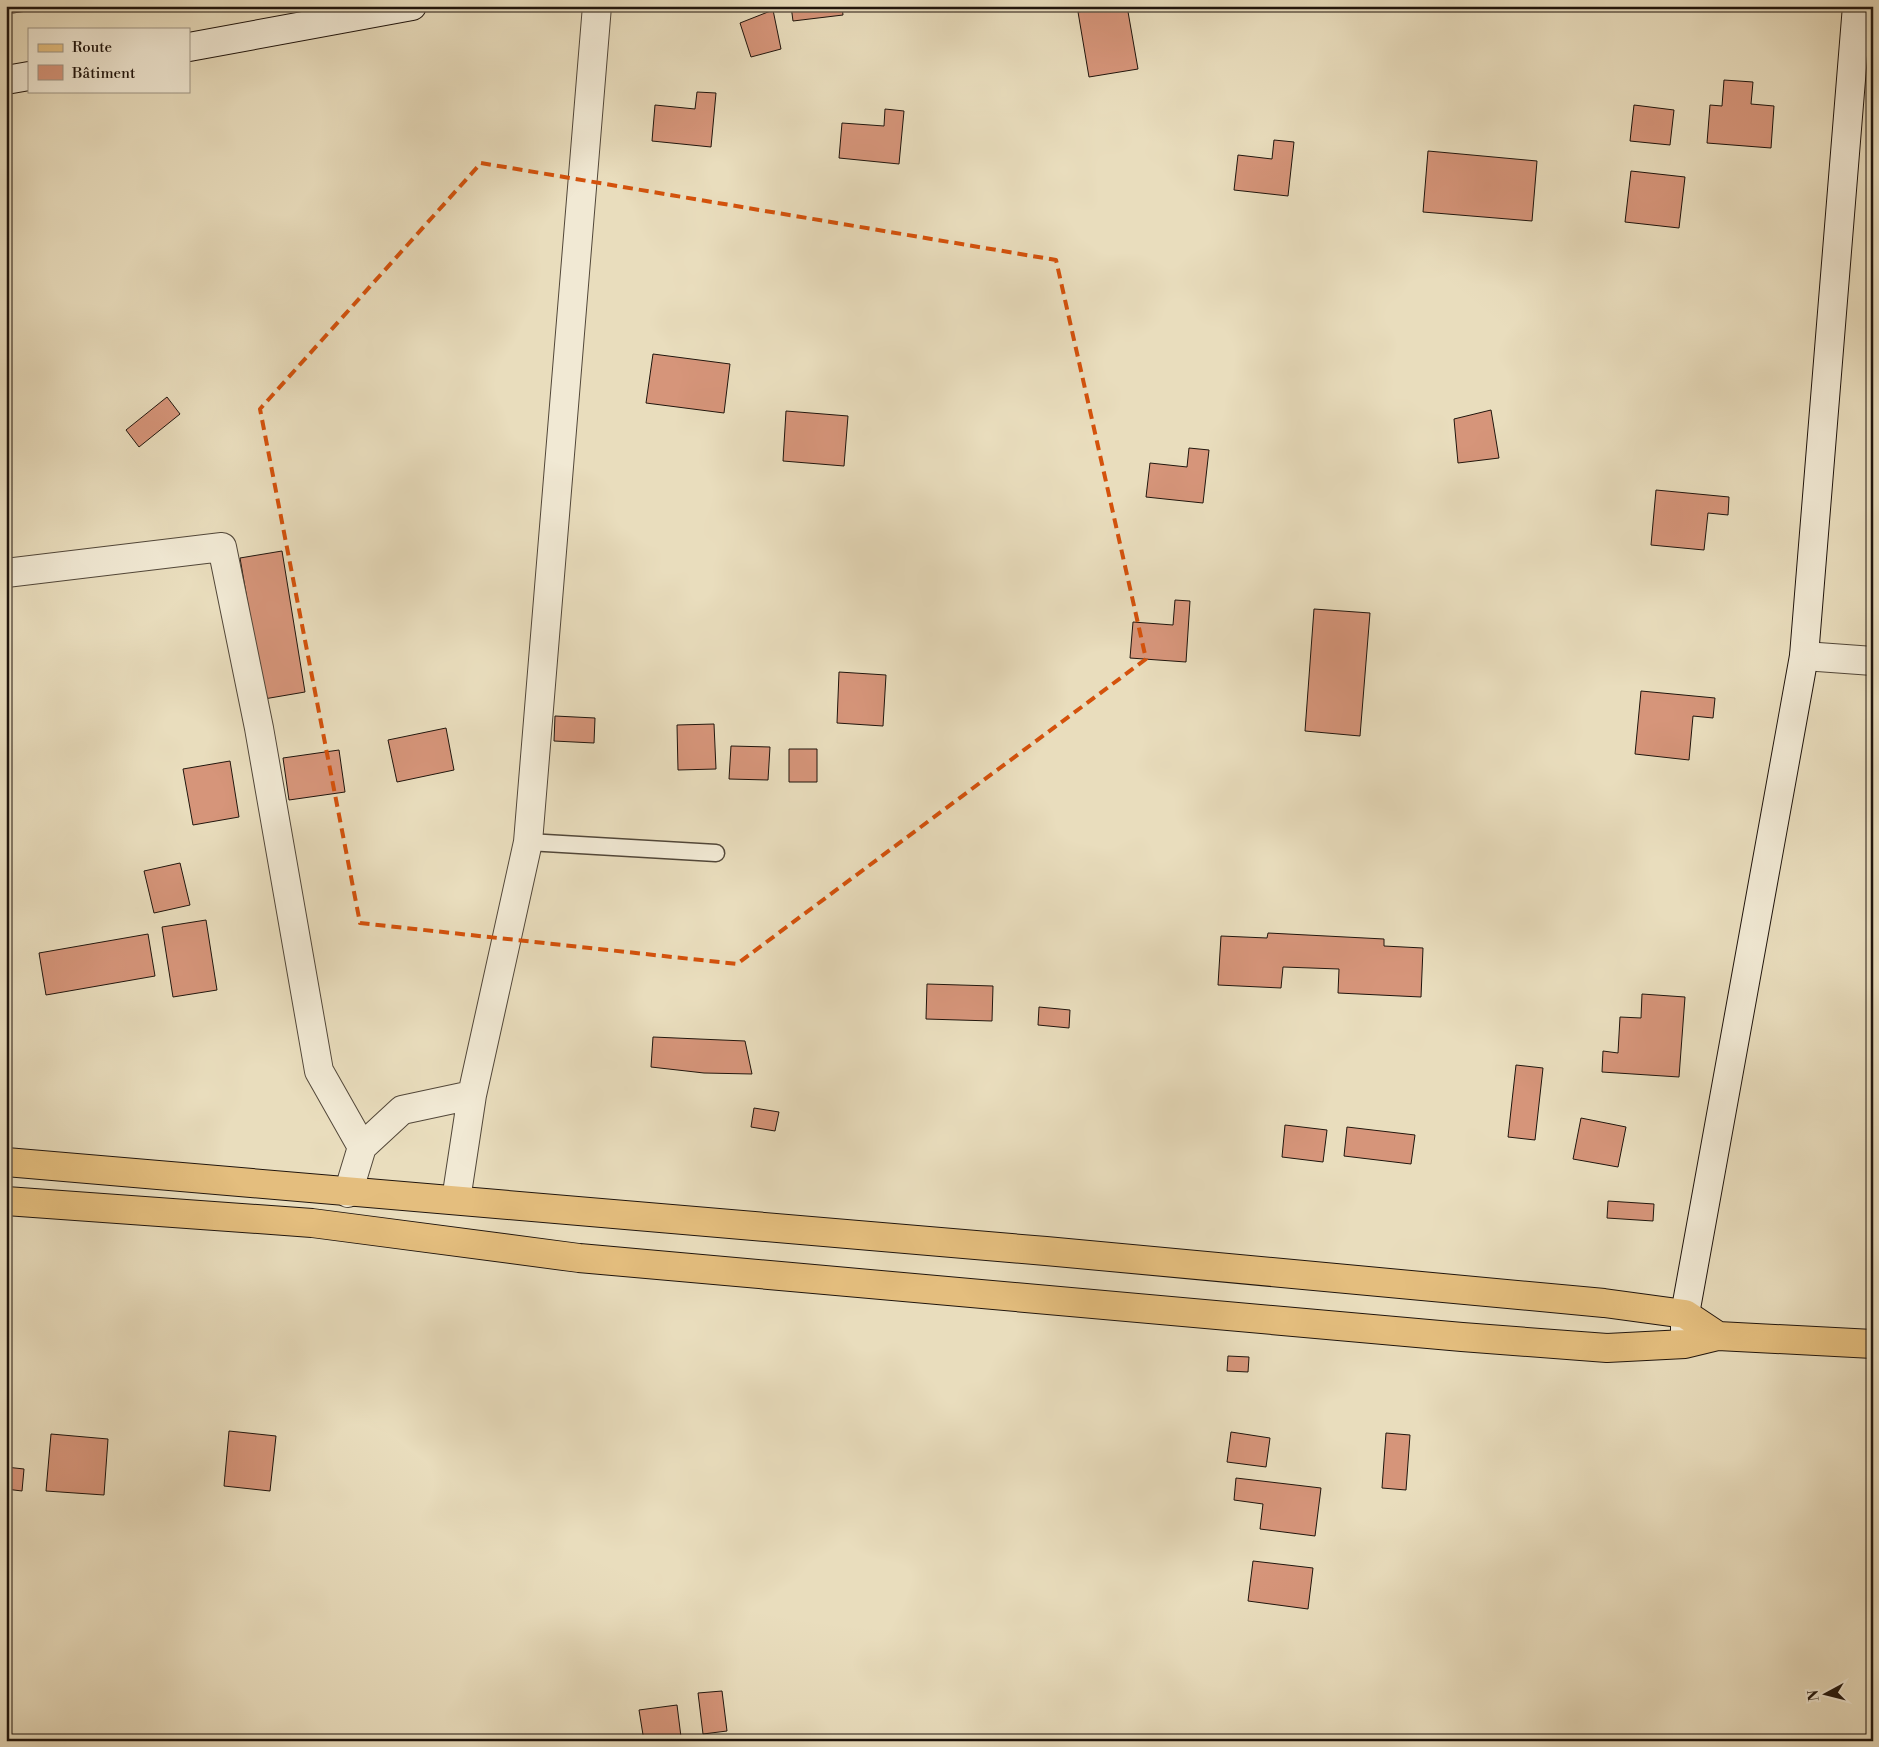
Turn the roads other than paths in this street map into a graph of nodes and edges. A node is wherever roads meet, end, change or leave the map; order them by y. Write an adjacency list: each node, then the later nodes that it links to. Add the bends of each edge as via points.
1 (412, 6): 4 (street)
2 (597, 6): 10 (street)
3 (1857, 6): 8 (street)
4 (190, 47)
5 (28, 76): 6 (street)
6 (6, 80)
7 (6, 573): 13 (street, via 222,547 259,728 319,1071)
8 (1804, 656): 9 (street); 18 (street)
9 (1873, 661)
10 (528, 842): 11 (lane); 12 (street)
11 (716, 853)
12 (472, 1095): 13 (street, via 402,1110); 16 (street)
13 (362, 1147): 15 (street)
14 (6, 1162): 15 (main road)
15 (348, 1193): 16 (main road)
16 (456, 1200): 18 (main road, via 1604,1302)
17 (6, 1201): 20 (main road, via 312,1223 579,1258 1472,1338 1607,1348)
18 (1685, 1314): 19 (main road); 20 (street)
19 (1718, 1336): 20 (main road); 21 (main road)
20 (1685, 1344)
21 (1873, 1344)

